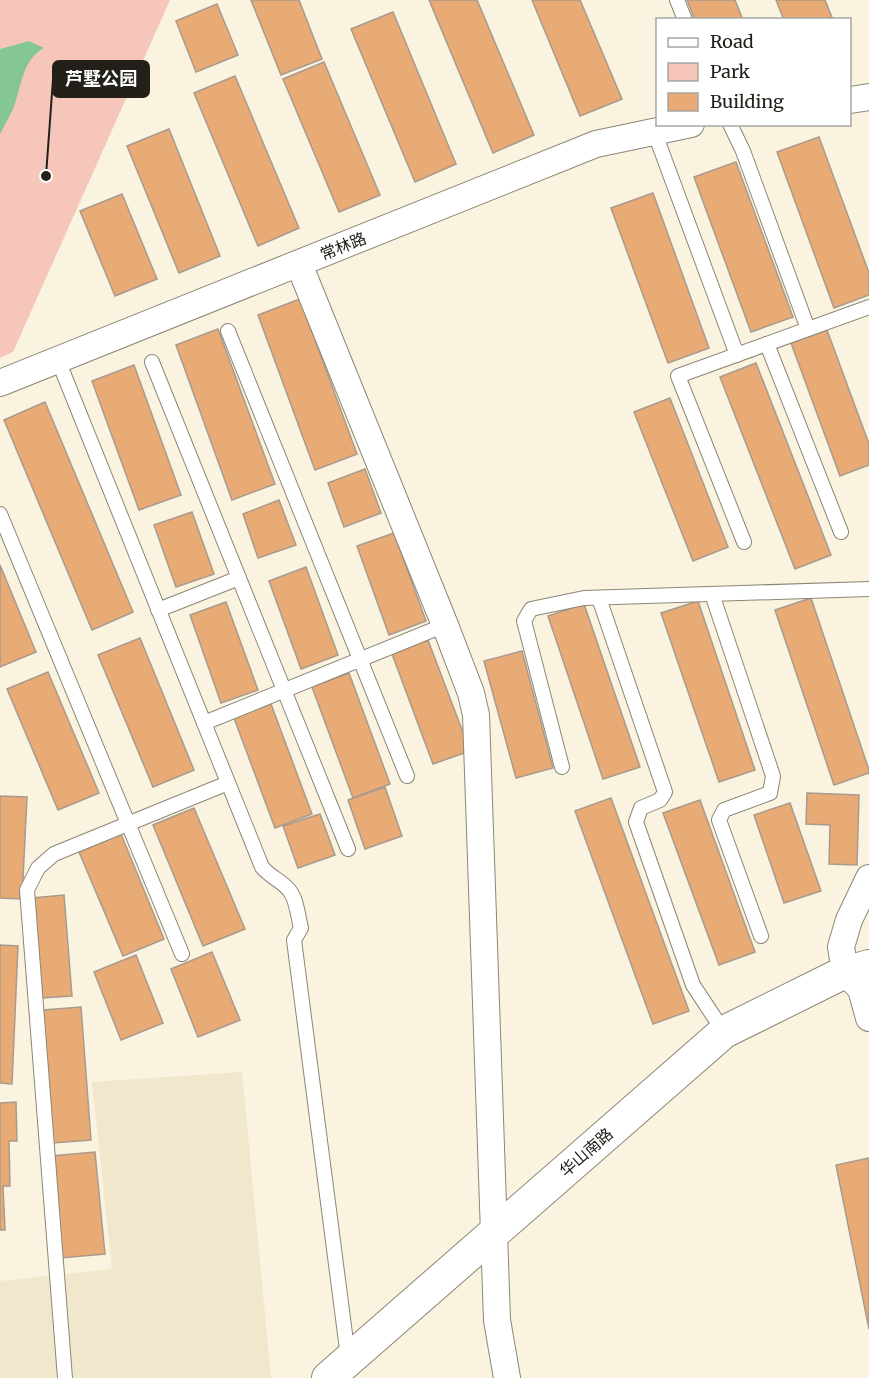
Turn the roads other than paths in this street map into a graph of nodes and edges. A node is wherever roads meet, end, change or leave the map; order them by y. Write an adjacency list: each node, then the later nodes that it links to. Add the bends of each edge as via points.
1 (677, 0): 2 (lane)
2 (684, 18)
3 (869, 97): 4 (street)
4 (851, 100)
5 (680, 126): 7 (street, 常林路)
6 (731, 126): 10 (lane)
7 (654, 131): 8 (street, 常林路, via 596,144); 13 (lane)
8 (299, 264): 14 (street, 常林路); 25 (street)
9 (869, 307): 10 (lane)
10 (808, 329): 12 (lane)
11 (228, 331): 26 (lane)
12 (767, 344): 13 (lane); 18 (lane)
13 (737, 355): 19 (lane, via 678,376)
14 (58, 360): 16 (street, 常林路); 24 (lane)
15 (152, 362): 20 (lane)
16 (0, 383)
17 (0, 514): 32 (lane)
18 (841, 532)
19 (744, 542)
20 (239, 578): 24 (lane); 27 (lane)
21 (869, 589): 22 (lane)
22 (712, 594): 23 (lane); 35 (lane, via 773,776 770,793 724,810 719,820)
23 (599, 598): 29 (lane, via 531,609 524,621); 39 (lane, via 665,792 660,800 641,808 636,822 693,986)
24 (158, 610): 28 (lane)
25 (445, 625): 26 (lane); 40 (street, via 476,716)
26 (359, 659): 27 (lane); 30 (lane)
27 (284, 689): 28 (lane); 33 (lane)
28 (204, 723): 31 (lane)
29 (562, 767)
30 (407, 776)
31 (228, 783): 32 (lane); 41 (lane, via 262,867 289,889 301,928 294,940)
32 (128, 824): 36 (lane); 42 (lane, via 54,854 38,868 27,890)
33 (348, 849)
34 (869, 878): 37 (street, via 841,946)
35 (761, 936)
36 (182, 954)
37 (857, 969): 38 (street); 39 (street, 华山南路)
38 (869, 1018)
39 (724, 1032): 40 (street, 华山南路)
40 (496, 1232): 41 (street, 华山南路); 43 (street, via 497,1320)
41 (338, 1369)
42 (66, 1378)
43 (507, 1378)

